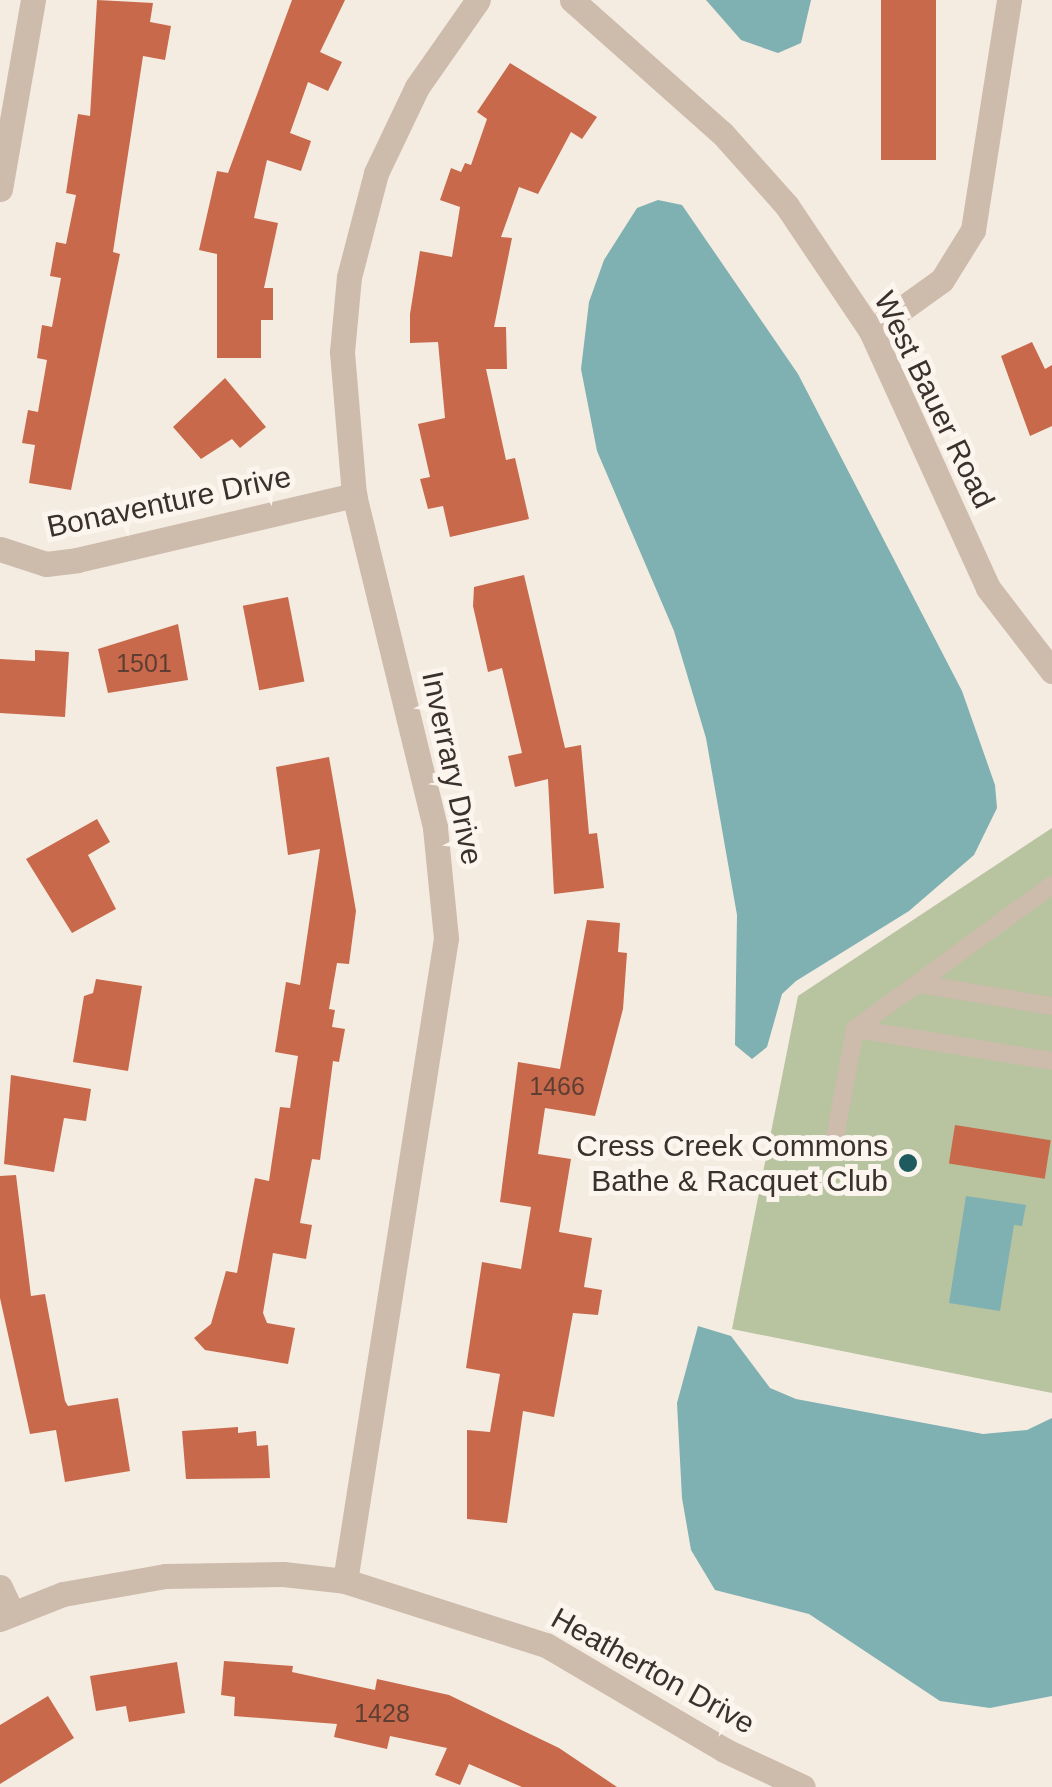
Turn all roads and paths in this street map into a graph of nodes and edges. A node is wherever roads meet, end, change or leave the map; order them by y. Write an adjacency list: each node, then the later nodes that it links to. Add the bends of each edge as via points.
1 (32, 0): 5 (street)
2 (478, 0): 7 (street, Inverrary Drive, via 416,87 362,217 342,352)
3 (572, 0): 6 (street, West Bauer Road, via 722,132 787,206)
4 (1009, 0): 6 (street, via 972,230 942,280)
5 (0, 189)
6 (871, 331): 9 (street, West Bauer Road, via 988,588)
7 (354, 495): 8 (street, Bonaventure Drive, via 77,560 46,564); 16 (street, Inverrary Drive, via 435,827 446,938)
8 (0, 549)
9 (1052, 671)
10 (1052, 885): 11 (lane)
11 (920, 984): 12 (lane); 13 (lane)
12 (1052, 1006)
13 (855, 1029): 14 (lane); 15 (lane)
14 (1052, 1061)
15 (835, 1138)
16 (346, 1581): 18 (street, Heatherton Drive, via 284,1574 164,1576 98,1586); 19 (street, Heatherton Drive, via 546,1645 606,1674 724,1750)
17 (0, 1587): 18 (street)
18 (6, 1616)
19 (804, 1787)

